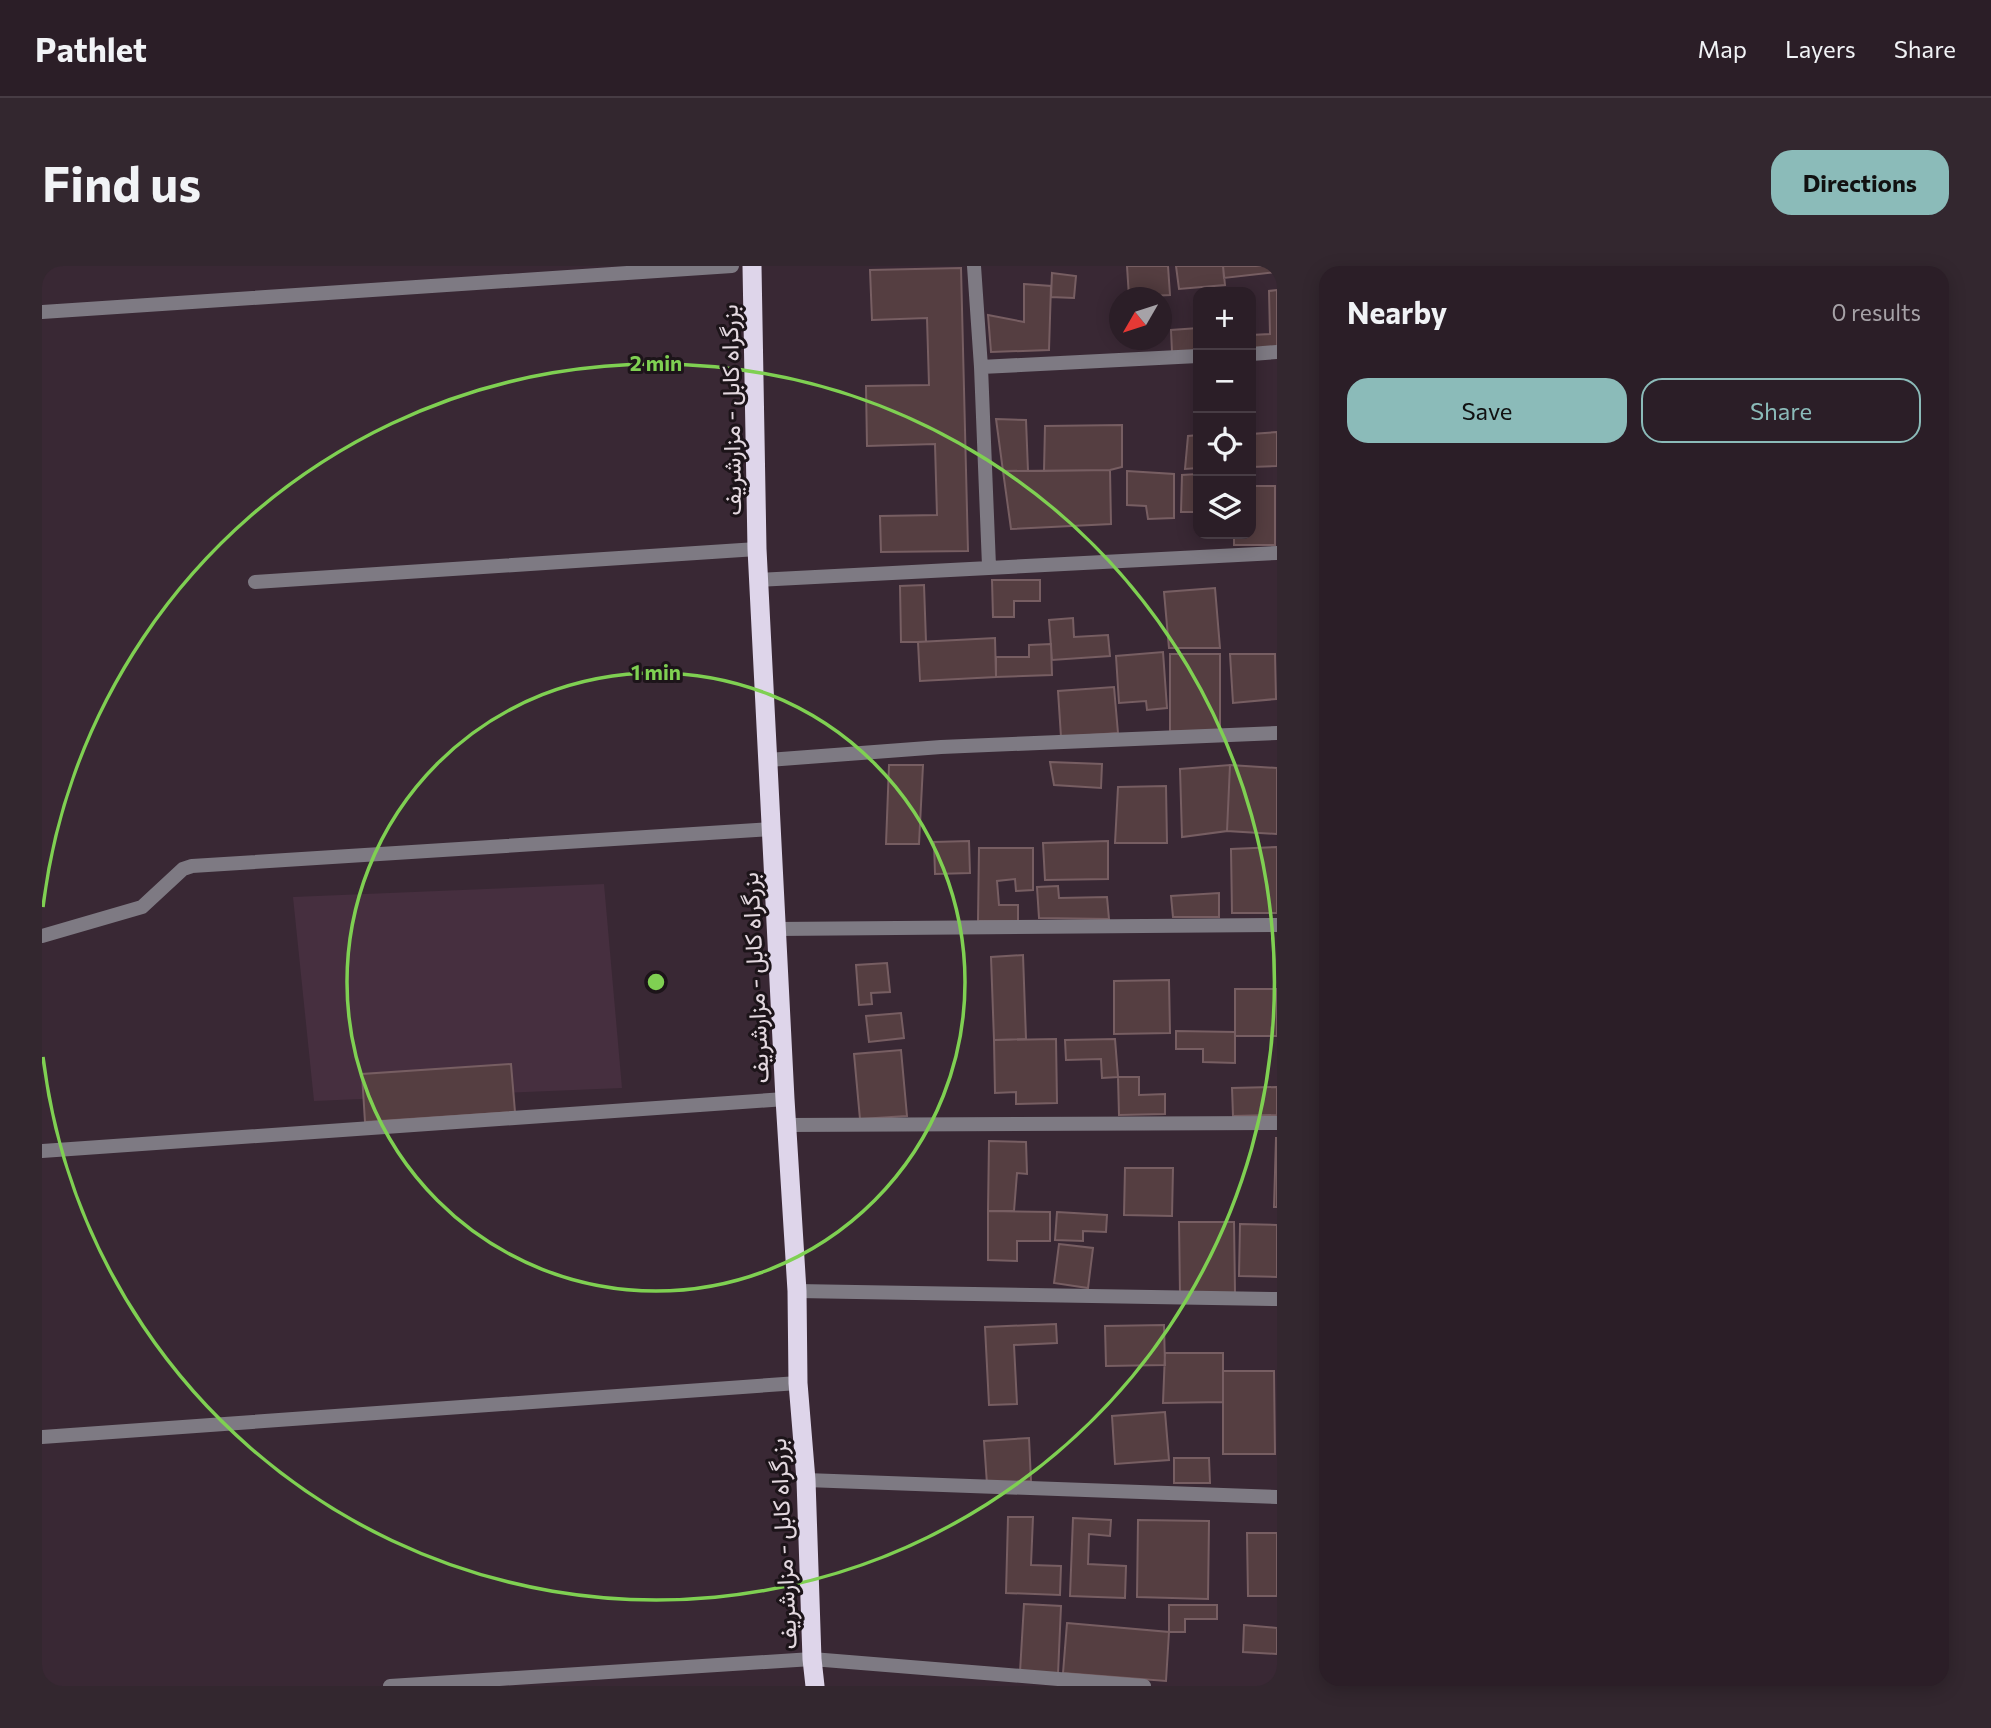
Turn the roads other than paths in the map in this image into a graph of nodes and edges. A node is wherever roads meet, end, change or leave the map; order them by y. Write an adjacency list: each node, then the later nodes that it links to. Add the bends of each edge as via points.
1 (732, 266): 4 (street)
2 (752, 266): 9 (highway, بزرگراه کابل - مزارشریف)
3 (974, 266): 8 (street)
4 (42, 312)
5 (1277, 352): 6 (street)
6 (1256, 354)
7 (1193, 356): 8 (street)
8 (981, 367): 11 (street)
9 (757, 549): 12 (highway, بزرگراه کابل - مزارشریف); 13 (street)
10 (1277, 553): 11 (street)
11 (989, 566): 12 (street)
12 (759, 580): 15 (highway, بزرگراه کابل - مزارشریف)
13 (255, 582)
14 (1277, 733): 15 (street, via 941,747)
15 (768, 760): 16 (highway, بزرگراه کابل - مزارشریف)
16 (771, 829): 18 (highway, بزرگراه کابل - مزارشریف); 19 (street, via 192,866 142,906)
17 (1277, 925): 18 (street)
18 (776, 929): 20 (highway, بزرگراه کابل - مزارشریف)
19 (42, 936)
20 (785, 1100): 22 (highway, بزرگراه کابل - مزارشریف); 23 (street)
21 (1277, 1123): 22 (street)
22 (786, 1125): 24 (highway, بزرگراه کابل - مزارشریف)
23 (42, 1151)
24 (797, 1291): 25 (street); 26 (highway, بزرگراه کابل - مزارشریف)
25 (1277, 1299)
26 (798, 1383): 27 (street); 28 (highway, بزرگراه کابل - مزارشریف)
27 (42, 1437)
28 (806, 1480): 29 (street); 30 (highway, بزرگراه کابل - مزارشریف)
29 (1277, 1497)
30 (812, 1659): 31 (street); 32 (highway, بزرگراه کابل - مزارشریف); 33 (street)
31 (390, 1686)
32 (815, 1686)
33 (1144, 1686)

